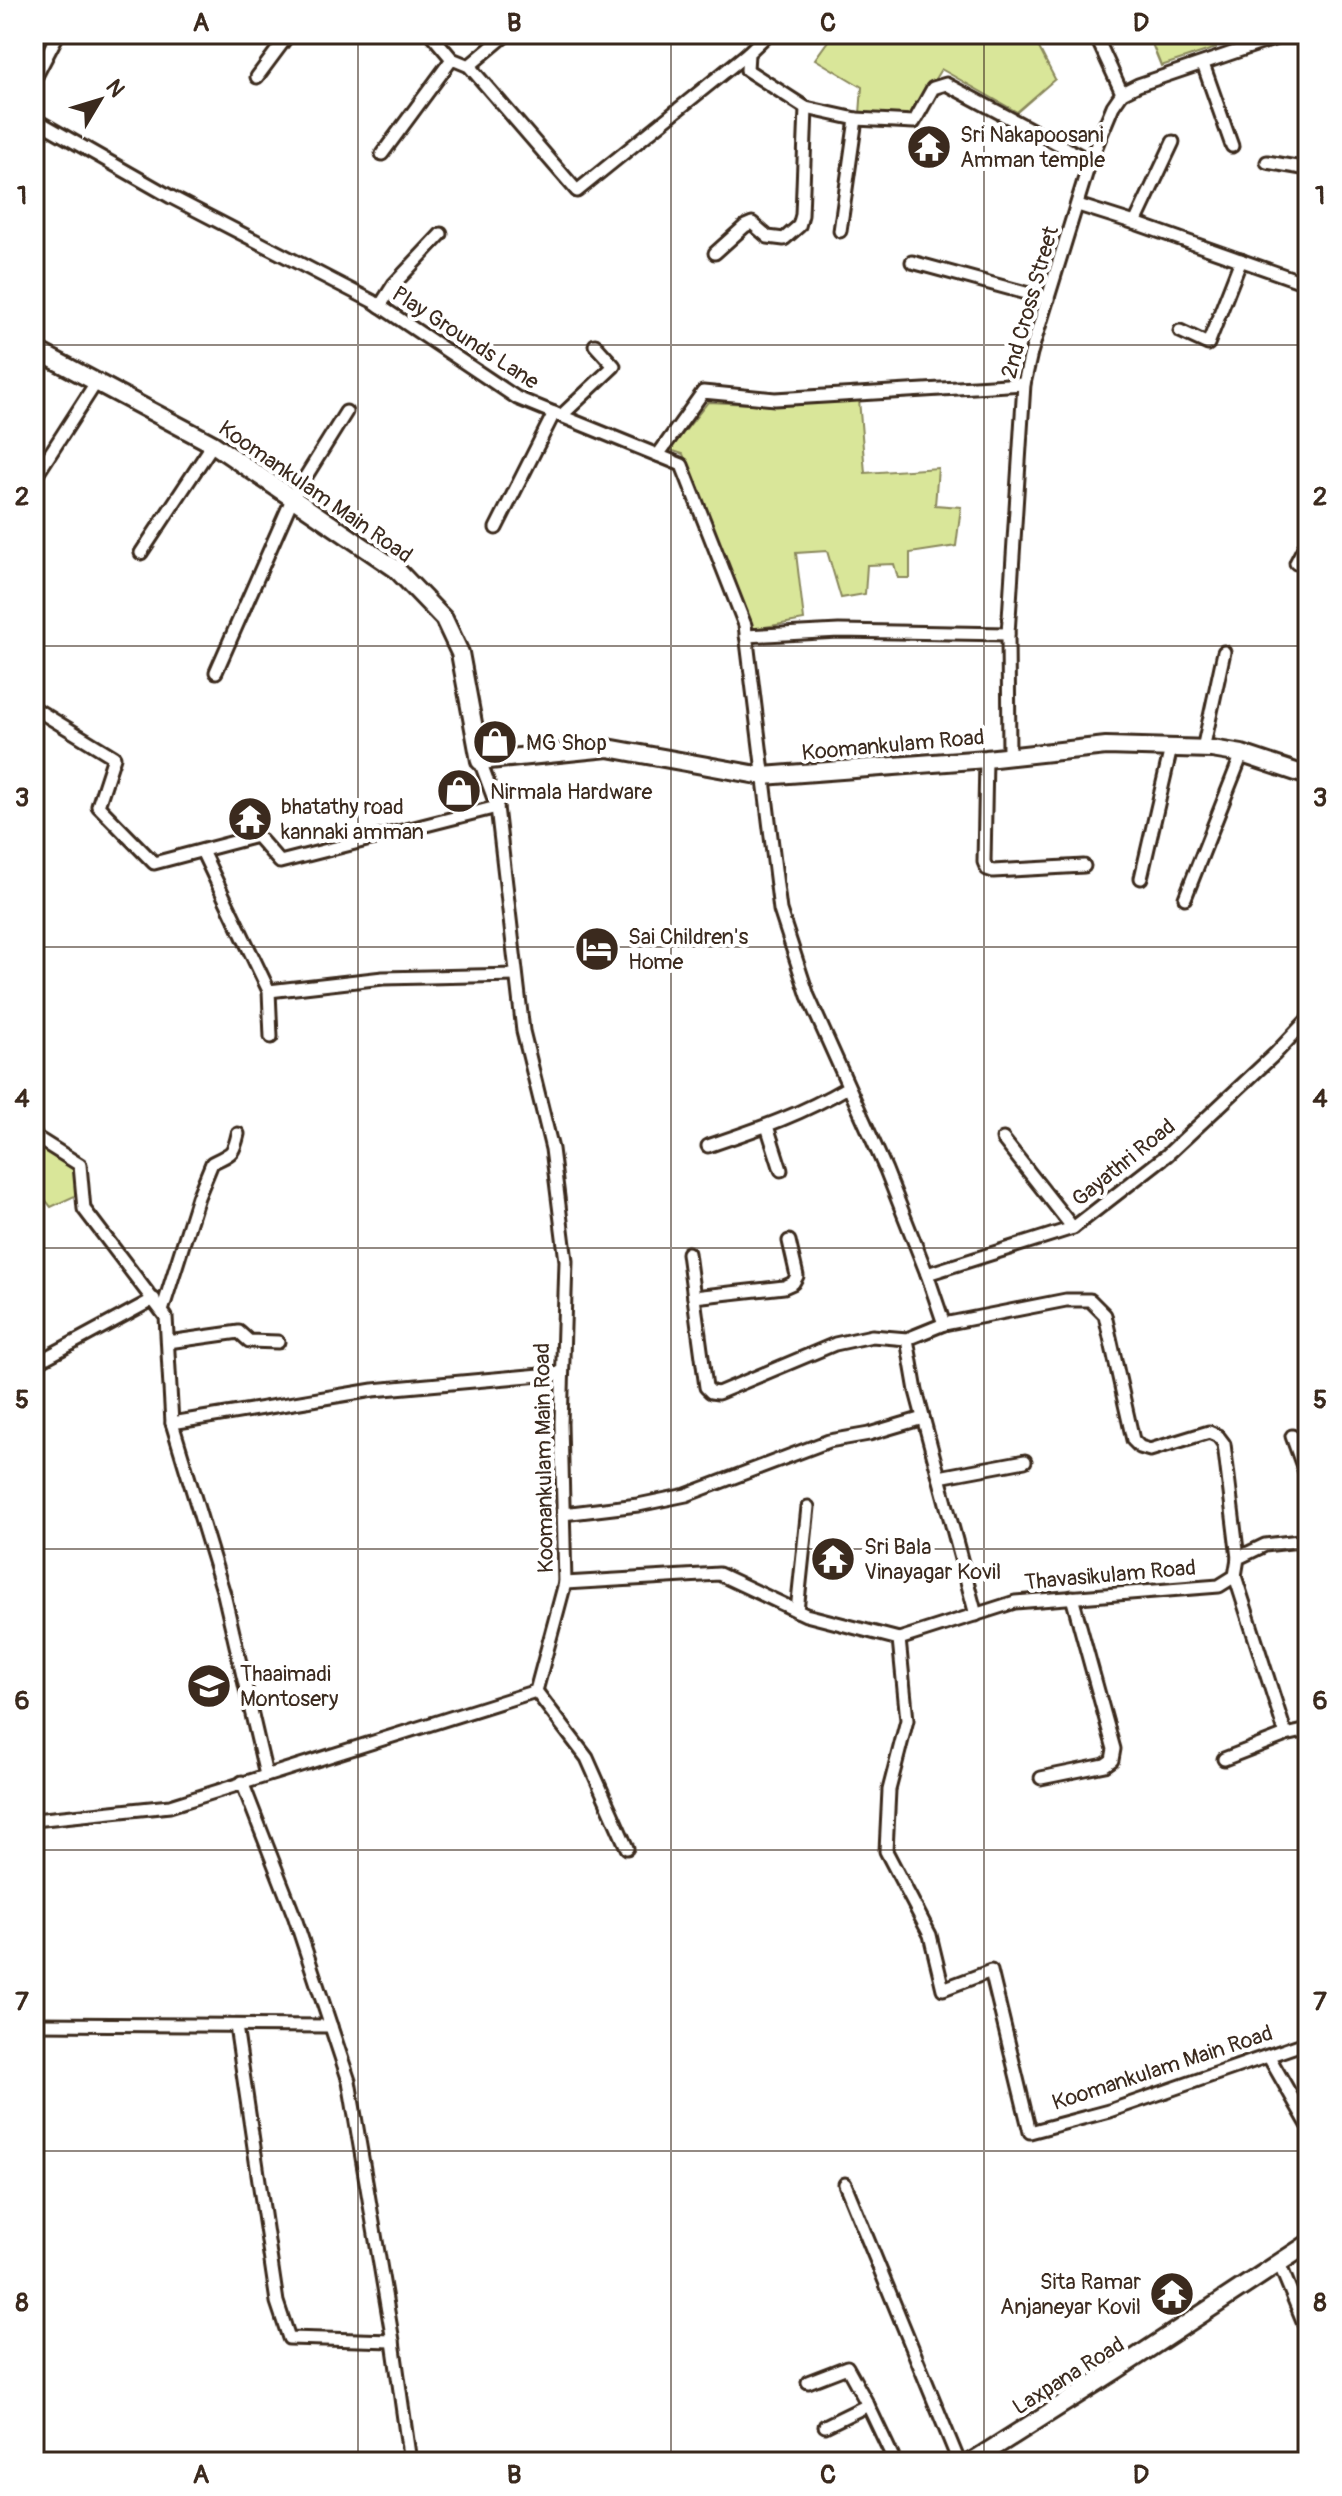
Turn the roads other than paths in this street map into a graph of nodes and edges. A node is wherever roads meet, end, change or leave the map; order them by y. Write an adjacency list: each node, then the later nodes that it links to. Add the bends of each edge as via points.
1 (58, 34): 11 (street)
2 (289, 34): 13 (street)
3 (431, 34): 9 (street)
4 (507, 34): 12 (street)
5 (768, 34): 8 (street)
6 (1095, 34): 15 (street)
7 (1288, 34): 10 (street)
8 (748, 53): 12 (street, via 577,191); 16 (street, via 747,70)
9 (452, 59): 12 (street); 21 (street)
10 (1203, 64): 15 (street); 20 (street)
11 (38, 66): 14 (street)
12 (469, 66)
13 (257, 77)
14 (34, 80)
15 (1122, 93): 22 (street, 2nd Cross Street)
16 (806, 108): 18 (street); 29 (street, via 799,226 784,239 768,237 752,223)
17 (34, 119): 34 (street, Play Grounds Lane)
18 (856, 119): 22 (street, via 914,122 933,88 946,84); 27 (street)
19 (1173, 142): 26 (street)
20 (1232, 146)
21 (382, 154)
22 (1090, 161): 25 (street, 2nd Cross Street)
23 (1267, 162): 24 (street)
24 (1308, 169)
25 (1078, 205): 26 (street); 33 (street, 2nd Cross Street)
26 (1135, 223): 30 (street)
27 (840, 231)
28 (441, 234): 34 (street)
29 (715, 253)
30 (1241, 260): 32 (street); 35 (street, via 1208,344)
31 (912, 262): 33 (street)
32 (1308, 284)
33 (1048, 299): 40 (street, 2nd Cross Street)
34 (380, 306): 42 (street, Play Grounds Lane, via 517,398)
35 (1180, 331)
36 (595, 345): 42 (street, via 614,366)
37 (40, 352): 38 (street); 39 (street, Koomankulam Main Road)
38 (34, 376)
39 (97, 381): 43 (street, Koomankulam Main Road); 45 (street)
40 (1024, 384): 44 (street, via 775,399 703,392); 51 (street, 2nd Cross Street)
41 (346, 412): 46 (street)
42 (558, 415): 44 (street, Play Grounds Lane); 47 (street)
43 (213, 444): 46 (street, Koomankulam Main Road); 49 (street)
44 (658, 455): 52 (street, Play Grounds Lane, via 682,465)
45 (34, 479)
46 (293, 497): 54 (street); 61 (street, Koomankulam Main Road, via 396,569 444,619 460,653)
47 (496, 528)
48 (1308, 540): 50 (street)
49 (141, 553)
50 (1296, 563)
51 (1008, 634): 52 (street, via 839,631); 59 (street, 2nd Cross Street)
52 (746, 636): 62 (street, Play Grounds Lane)
53 (1224, 652): 57 (street)
54 (216, 672)
55 (34, 708): 65 (street, via 114,757 98,806 154,863)
56 (1171, 748): 57 (street, Koomankulam Road); 59 (street, Koomankulam Road, via 1106,746); 67 (street)
57 (1203, 749): 58 (street, Koomankulam Road)
58 (1242, 754): 63 (street, Koomankulam Road); 68 (street)
59 (1009, 755): 60 (street, Koomankulam Road)
60 (986, 759): 62 (street, Koomankulam Road); 66 (street, via 987,869)
61 (480, 761): 62 (street, Koomankulam Road, via 608,748); 64 (street, Koomankulam Main Road)
62 (763, 776): 73 (street, Play Grounds Lane, via 780,910 808,996)
63 (1308, 776)
64 (497, 807): 65 (street, via 280,862 257,836); 69 (street, Koomankulam Main Road)
65 (202, 851): 70 (street)
66 (1084, 866)
67 (1141, 878)
68 (1185, 898)
69 (516, 975): 70 (street, via 383,978); 92 (street, Koomankulam Main Road, via 523,1031 552,1149 566,1261)
70 (269, 991): 72 (street)
71 (1308, 1019): 80 (street, Gayathri Road, via 1167,1155)
72 (271, 1037)
73 (848, 1087): 74 (street); 83 (street, Play Grounds Lane)
74 (767, 1126): 78 (street); 79 (street)
75 (238, 1134): 86 (street, via 235,1150 212,1163)
76 (34, 1136): 85 (street, via 80,1165 84,1209)
77 (1003, 1139): 80 (street)
78 (708, 1146)
79 (781, 1170)
80 (1073, 1228): 83 (street, Gayathri Road)
81 (789, 1241): 84 (street, via 797,1276 793,1283)
82 (688, 1253): 84 (street)
83 (927, 1274): 87 (street, Play Grounds Lane)
84 (694, 1297): 88 (street, via 706,1387 711,1392 835,1344 872,1336)
85 (154, 1299): 86 (street); 91 (street)
86 (162, 1311): 89 (street)
87 (944, 1324): 88 (street); 102 (street, via 1090,1300 1105,1315 1133,1440 1150,1450 1209,1432 1224,1444)
88 (907, 1339): 93 (street)
89 (168, 1342): 90 (street, via 239,1332 249,1341); 94 (street)
90 (278, 1342)
91 (34, 1364)
92 (562, 1373): 94 (street, via 373,1390); 100 (street, Koomankulam Main Road)
93 (923, 1418): 97 (street); 100 (street, via 829,1441 686,1495)
94 (172, 1423): 113 (street, via 224,1594)
95 (1292, 1436): 98 (street)
96 (1025, 1461): 97 (street)
97 (939, 1477): 107 (street)
98 (1308, 1480)
99 (808, 1507): 106 (street)
100 (563, 1514): 104 (street, Koomankulam Main Road)
101 (1308, 1540): 102 (street, via 1265,1545)
102 (1238, 1558): 103 (street)
103 (1235, 1576): 105 (street, Thavasikulam Road, via 1219,1586); 111 (street)
104 (565, 1583): 106 (street, Koomankulam Main Road, via 719,1574); 109 (street)
105 (1072, 1597): 107 (street, Thavasikulam Road, via 1015,1602); 114 (street, via 1114,1749 1105,1765)
106 (797, 1611): 108 (street, Koomankulam Main Road)
107 (976, 1615): 108 (street, Thavasikulam Road)
108 (899, 1639): 122 (street, Koomankulam Main Road, via 907,1720 889,1790 886,1851 930,1935 943,1989 991,1971 1030,2132)
109 (536, 1691): 113 (street); 117 (street, via 587,1758)
110 (1308, 1730): 111 (street)
111 (1286, 1735): 112 (street)
112 (1224, 1759)
113 (266, 1775): 115 (street)
114 (1041, 1778)
115 (242, 1782): 116 (street, via 170,1806); 120 (street)
116 (34, 1820)
117 (627, 1848)
118 (34, 2024): 119 (street)
119 (236, 2026): 120 (street); 128 (street, via 277,2302 289,2338)
120 (331, 2026): 128 (street, via 349,2081)
121 (1308, 2042): 122 (street, Koomankulam Main Road)
122 (1269, 2057): 123 (street)
123 (1308, 2125)
124 (845, 2184): 134 (street)
125 (1308, 2244): 126 (street, Laxpana Road)
126 (1279, 2263): 127 (street); 135 (street, Laxpana Road)
127 (1308, 2333)
128 (393, 2341): 132 (street)
129 (808, 2382): 130 (street, via 847,2367)
130 (868, 2405): 131 (street); 133 (street)
131 (825, 2426)
132 (410, 2462)
133 (895, 2462)
134 (959, 2462)
135 (971, 2462)

